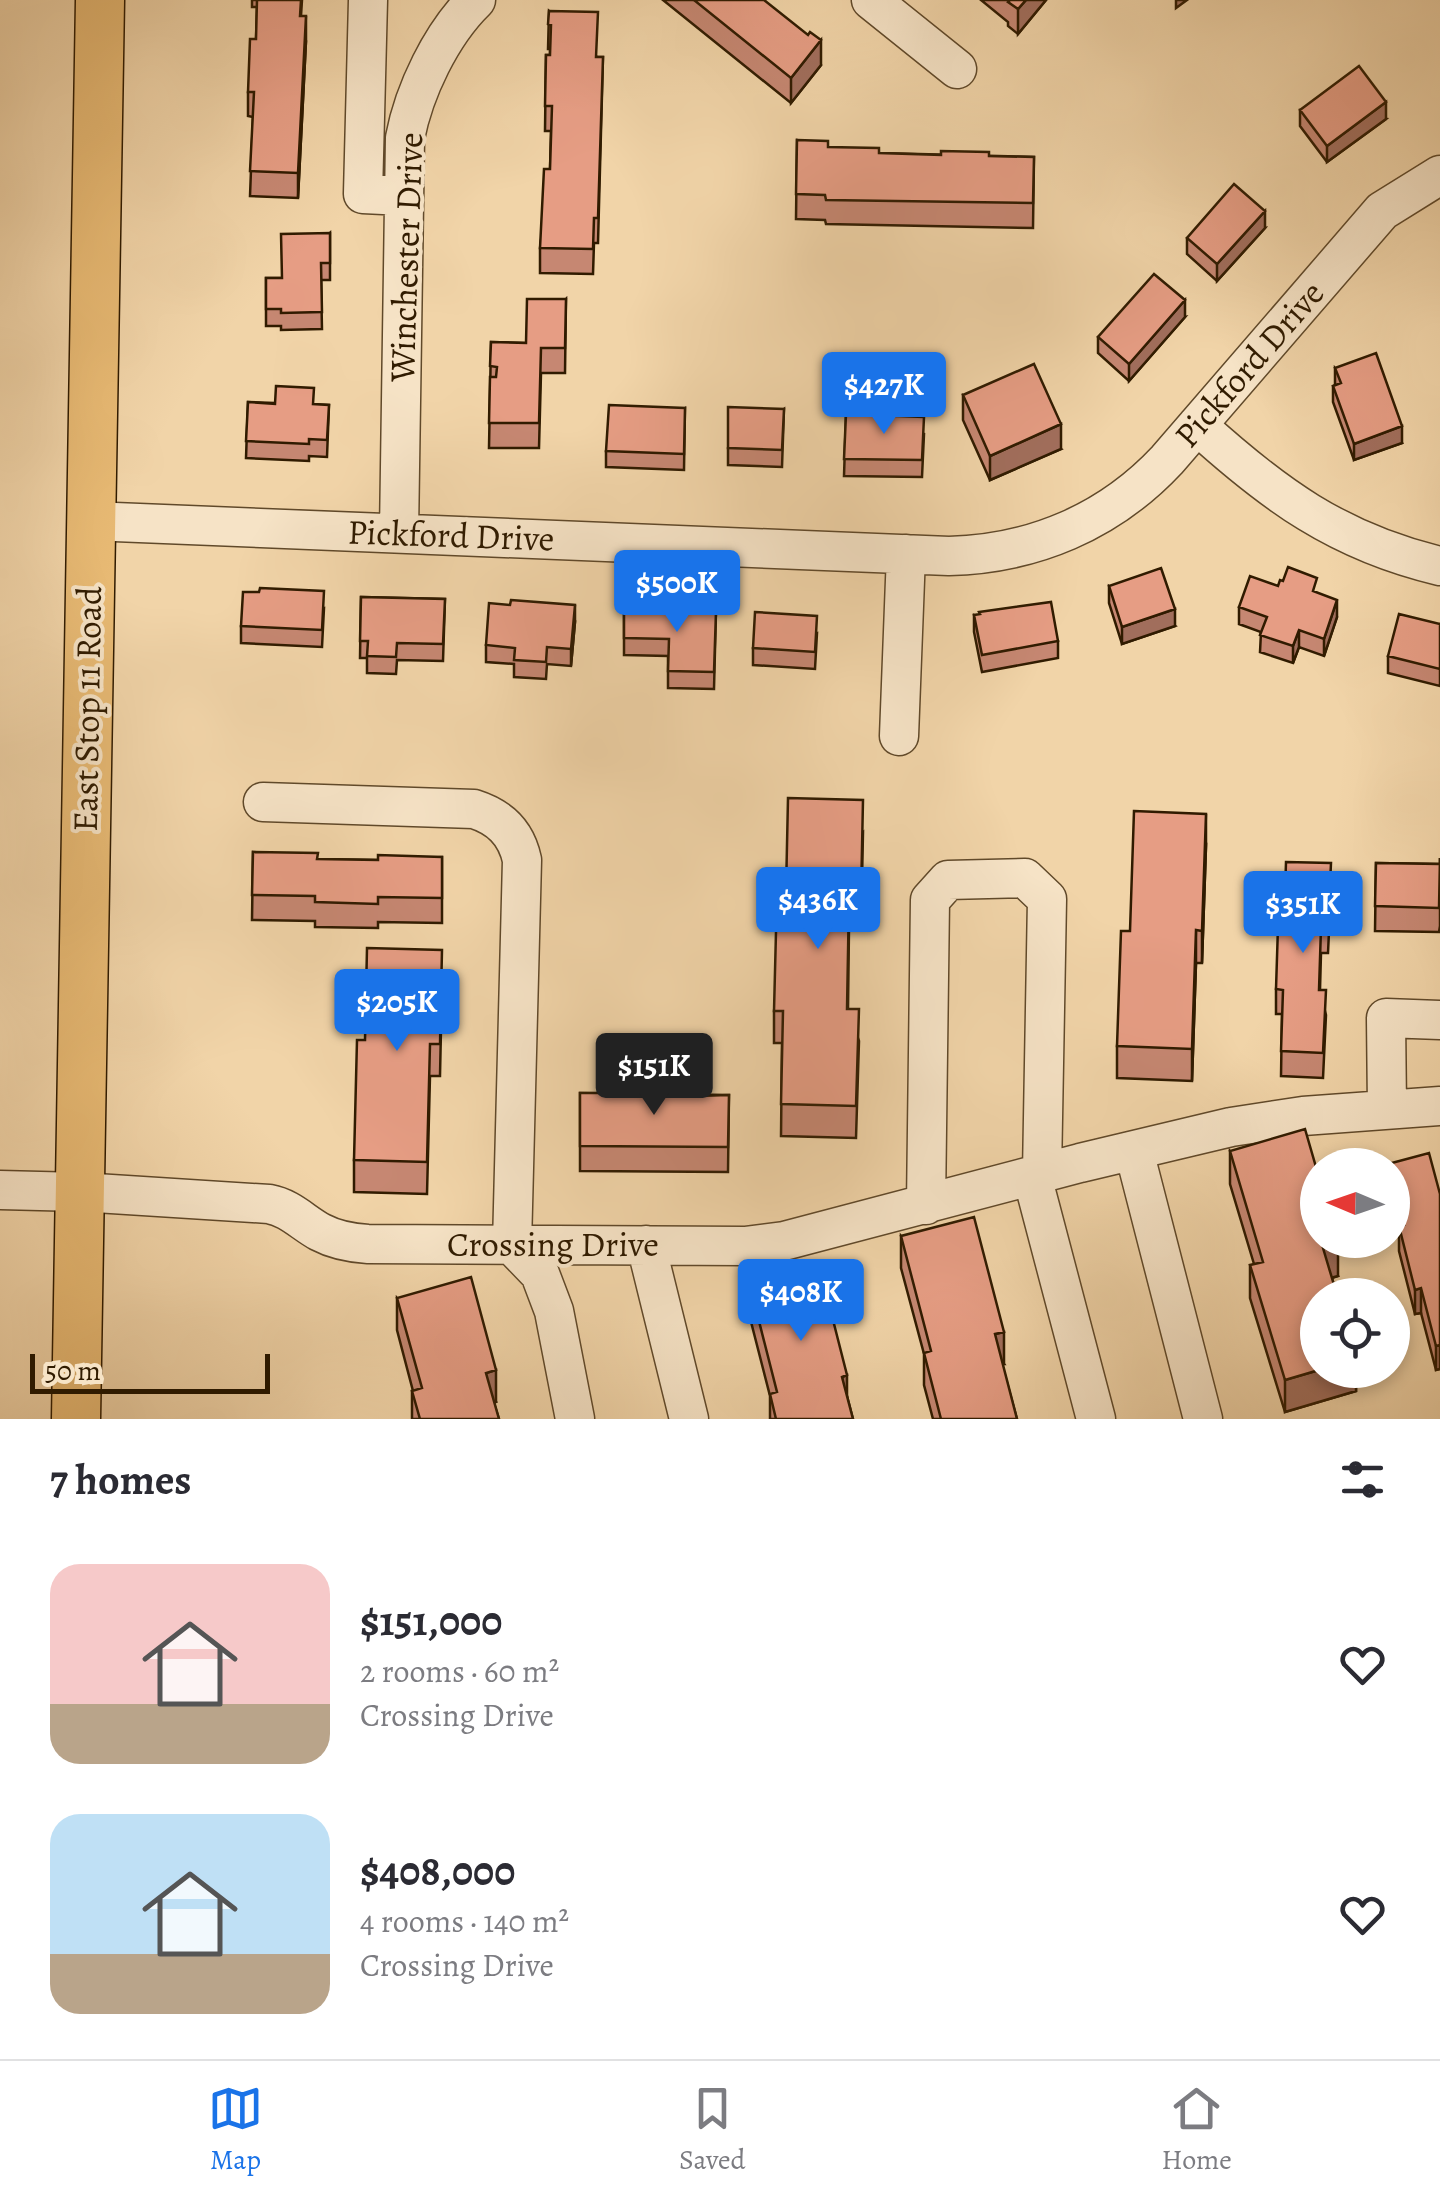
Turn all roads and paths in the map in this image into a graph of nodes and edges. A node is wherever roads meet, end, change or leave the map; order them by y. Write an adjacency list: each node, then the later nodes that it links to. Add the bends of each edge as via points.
1 (100, 0): 9 (main road, East Stop 11 Road)
2 (368, 0): 7 (street, via 363,194)
3 (871, 0): 5 (street)
4 (458, 6): 7 (street, Winchester Drive, via 408,121)
5 (957, 69)
6 (1440, 174): 8 (street, Pickford Drive, via 1382,211)
7 (404, 196): 10 (street, Winchester Drive)
8 (1197, 424): 11 (street, Pickford Drive, via 1134,492 1068,531 995,552); 12 (street, via 1264,483 1325,524)
9 (90, 521): 10 (street, Pickford Drive); 21 (main road, East Stop 11 Road)
10 (400, 533): 11 (street, Pickford Drive)
11 (906, 554): 13 (street)
12 (1440, 566)
13 (899, 736)
14 (263, 802): 23 (street, via 474,809 500,820 511,834 522,860)
15 (1440, 1020): 17 (street, via 1386,1018)
16 (1440, 1106): 17 (street, Crossing Drive)
17 (1387, 1110): 18 (street, Crossing Drive, via 1260,1122)
18 (1134, 1151): 19 (street, Crossing Drive); 29 (street)
19 (1037, 1175): 22 (street, Crossing Drive); 22 (street, via 1047,899 1026,878 948,880 930,900); 28 (street)
20 (0, 1190): 21 (street, Crossing Drive)
21 (80, 1192): 23 (street, Crossing Drive, via 276,1206 353,1243); 25 (main road, East Stop 11 Road)
22 (926, 1205): 24 (street, Crossing Drive, via 766,1244)
23 (512, 1245): 24 (street, Crossing Drive); 26 (street, via 540,1274 554,1311)
24 (646, 1245): 27 (street)
25 (76, 1419)
26 (575, 1419)
27 (689, 1419)
28 (1096, 1419)
29 (1203, 1419)

